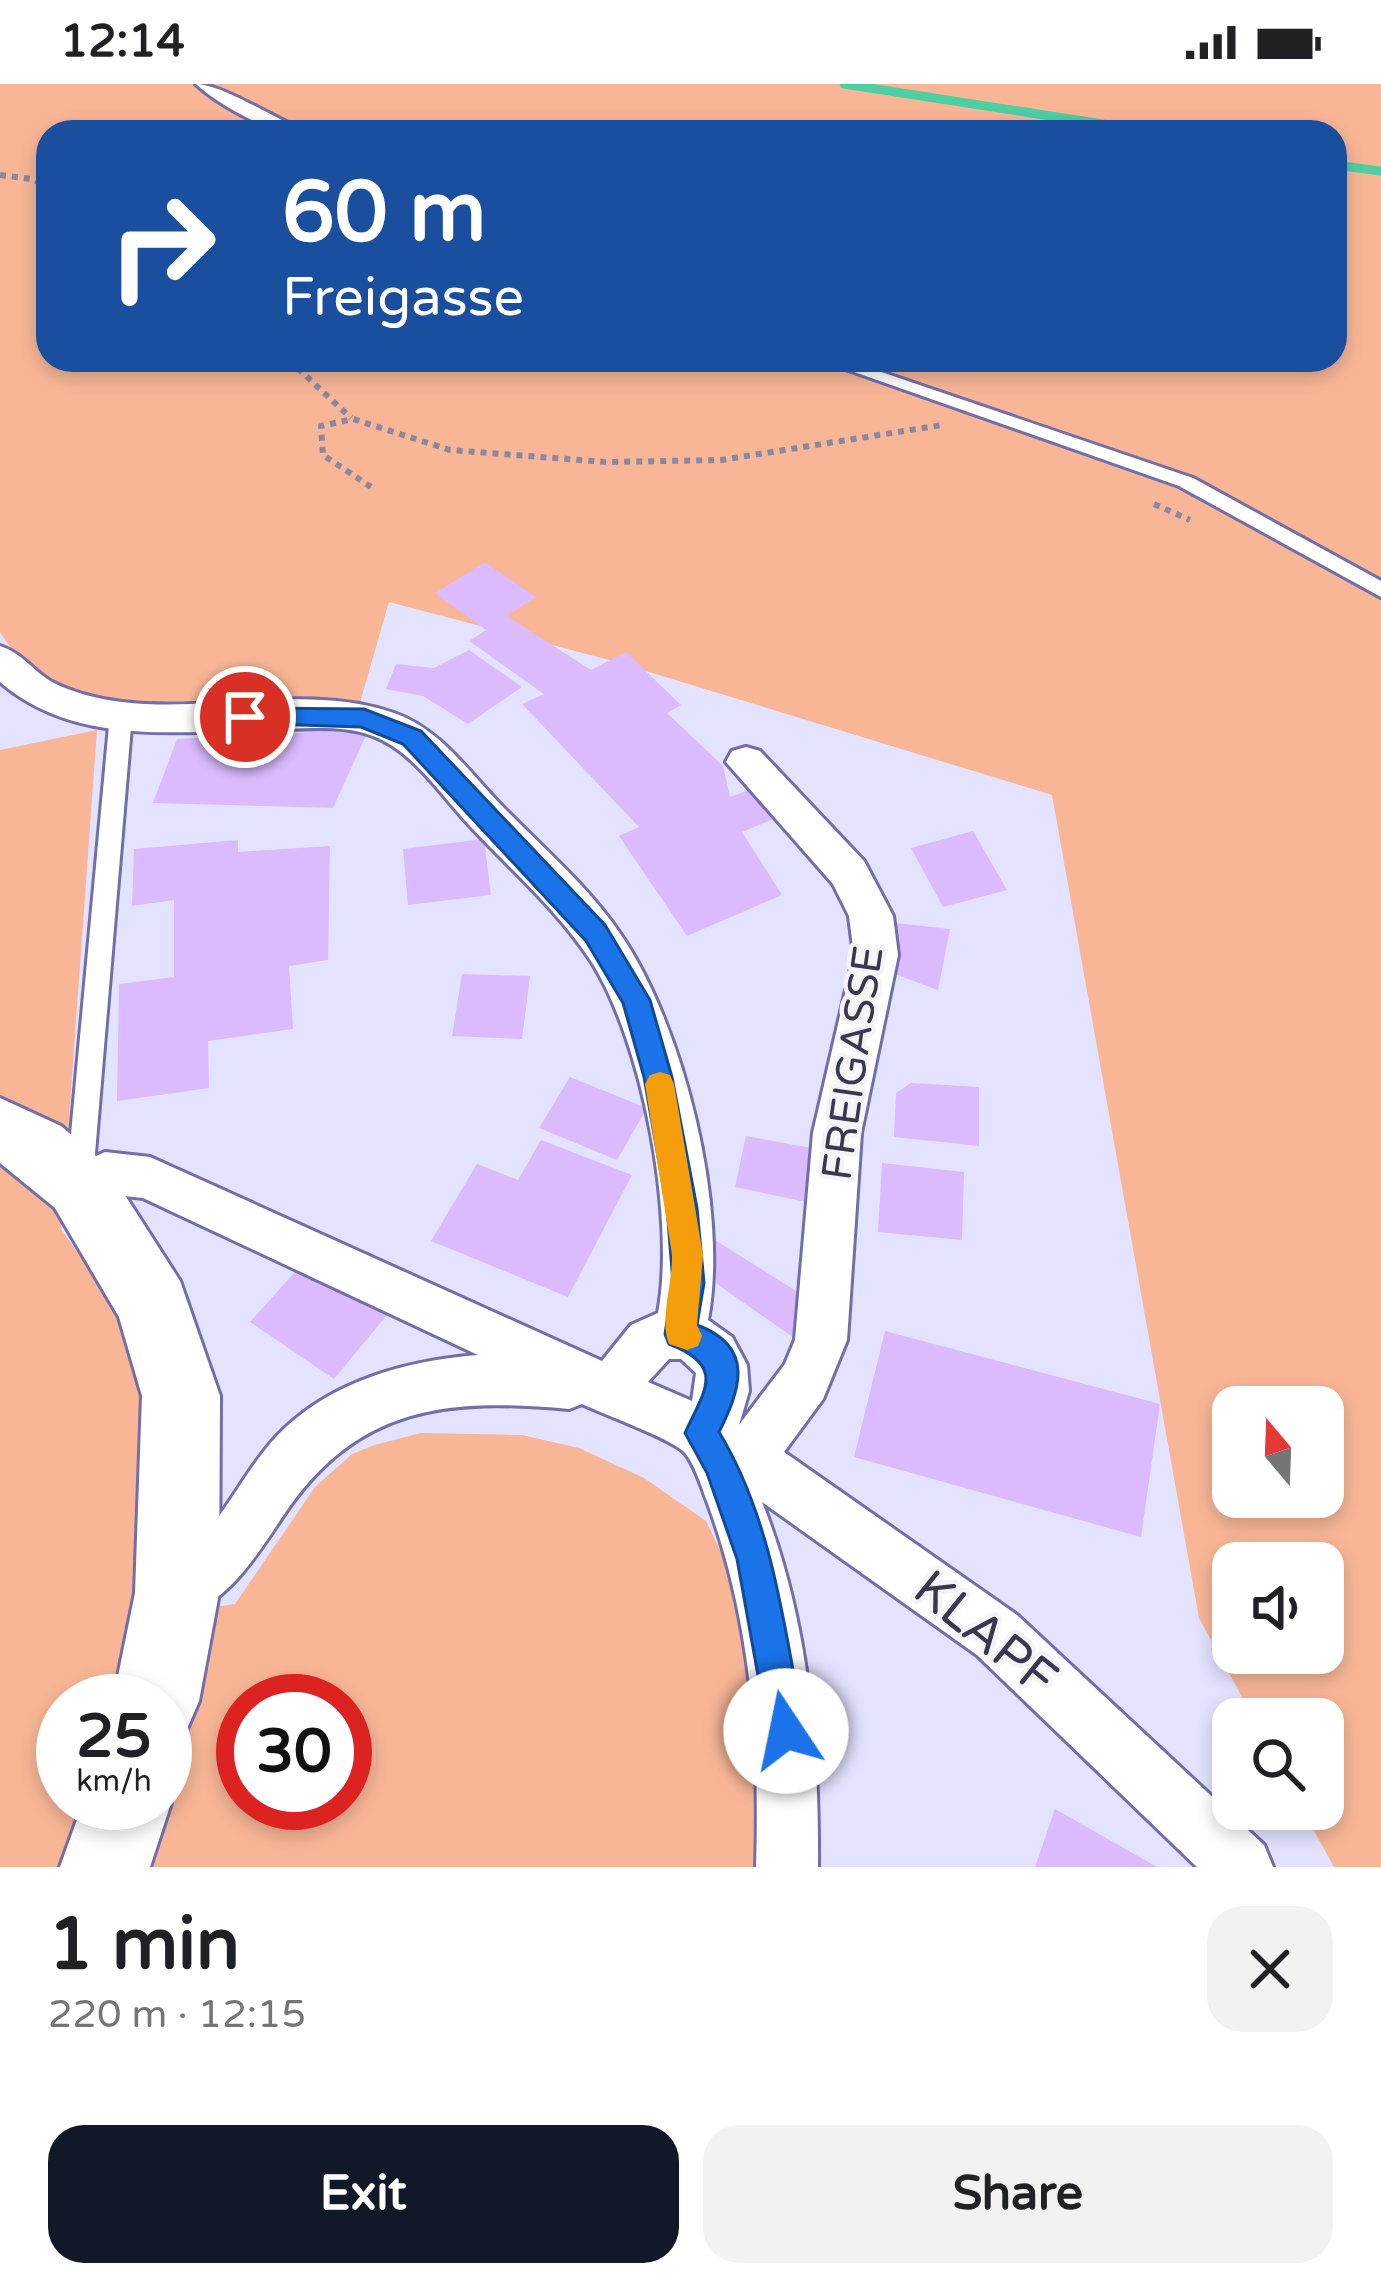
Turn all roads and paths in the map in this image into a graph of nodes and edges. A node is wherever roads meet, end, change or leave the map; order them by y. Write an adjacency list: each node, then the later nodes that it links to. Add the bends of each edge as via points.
1 (204, 84): 2 (lane)
2 (269, 120)
3 (0, 175): 4 (path)
4 (36, 181)
5 (302, 372): 8 (path)
6 (865, 372): 7 (lane)
7 (1002, 417): 8 (path, via 721,460 606,463 450,450); 10 (lane, via 1186,482)
8 (352, 419): 9 (path, via 321,426 323,455)
9 (371, 487)
10 (1381, 590)
11 (0, 660): 12 (street, via 67,704)
12 (121, 715): 15 (lane); 16 (street, via 321,716 388,725 412,738 570,904 615,961 651,1044 687,1255)
13 (746, 762): 18 (street, FREIGASSE, via 849,873 871,916 876,955 837,1133 820,1340 805,1381)
14 (0, 1128): 15 (main road)
15 (80, 1186): 17 (street, KLAPF, via 110,1171 150,1178); 19 (main road, via 153,1305 182,1396)
16 (680, 1334): 17 (street, via 644,1347); 18 (street, via 699,1340 722,1365)
17 (614, 1389): 18 (street, KLAPF); 19 (street, via 462,1379 351,1408 268,1488 232,1551)
18 (724, 1446): 23 (street, via 721,1465 754,1559 786,1731); 24 (street, KLAPF, via 997,1635)
19 (177, 1593): 20 (main road)
20 (161, 1674)
21 (118, 1830): 22 (main road)
22 (105, 1867)
23 (787, 1867)
24 (1242, 1867)

